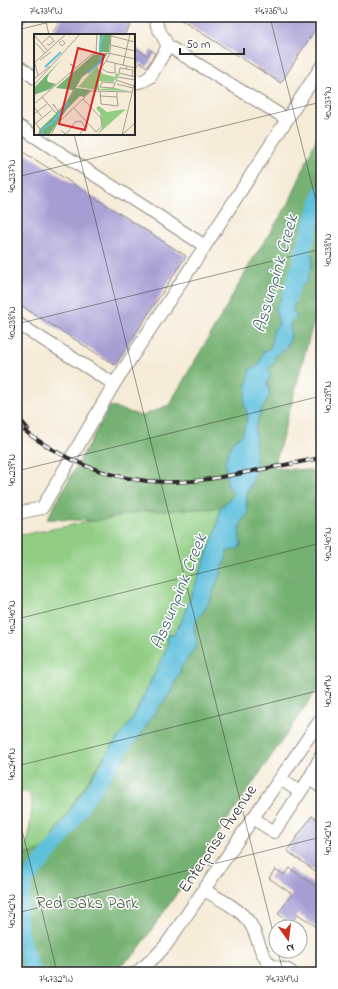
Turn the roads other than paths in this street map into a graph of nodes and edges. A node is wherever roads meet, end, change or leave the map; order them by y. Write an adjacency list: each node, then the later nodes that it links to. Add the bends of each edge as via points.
1 (19, 17): 3 (street)
2 (156, 17): 4 (street, via 157,26)
3 (17, 20)
4 (168, 46): 8 (street, via 150,77); 9 (street)
5 (17, 65): 7 (street)
6 (321, 67): 9 (street)
7 (34, 77)
8 (135, 83)
9 (288, 119): 11 (street)
10 (17, 125): 11 (street)
11 (205, 246): 13 (street)
12 (17, 323): 13 (street)
13 (114, 384): 14 (street, via 42,508)
14 (17, 513)
15 (321, 719): 16 (street, Enterprise Avenue)
16 (302, 746): 17 (street); 18 (street, Enterprise Avenue)
17 (321, 757): 19 (street)
18 (280, 779): 21 (street); 22 (street, Enterprise Avenue)
19 (309, 779): 20 (street); 21 (street)
20 (321, 787)
21 (300, 792): 22 (street, via 274,832)
22 (253, 818): 23 (street, Enterprise Avenue)
23 (204, 890): 24 (street, Enterprise Avenue, via 166,945); 25 (street, via 248,920 266,960 278,968)
24 (137, 972)
25 (291, 972)

